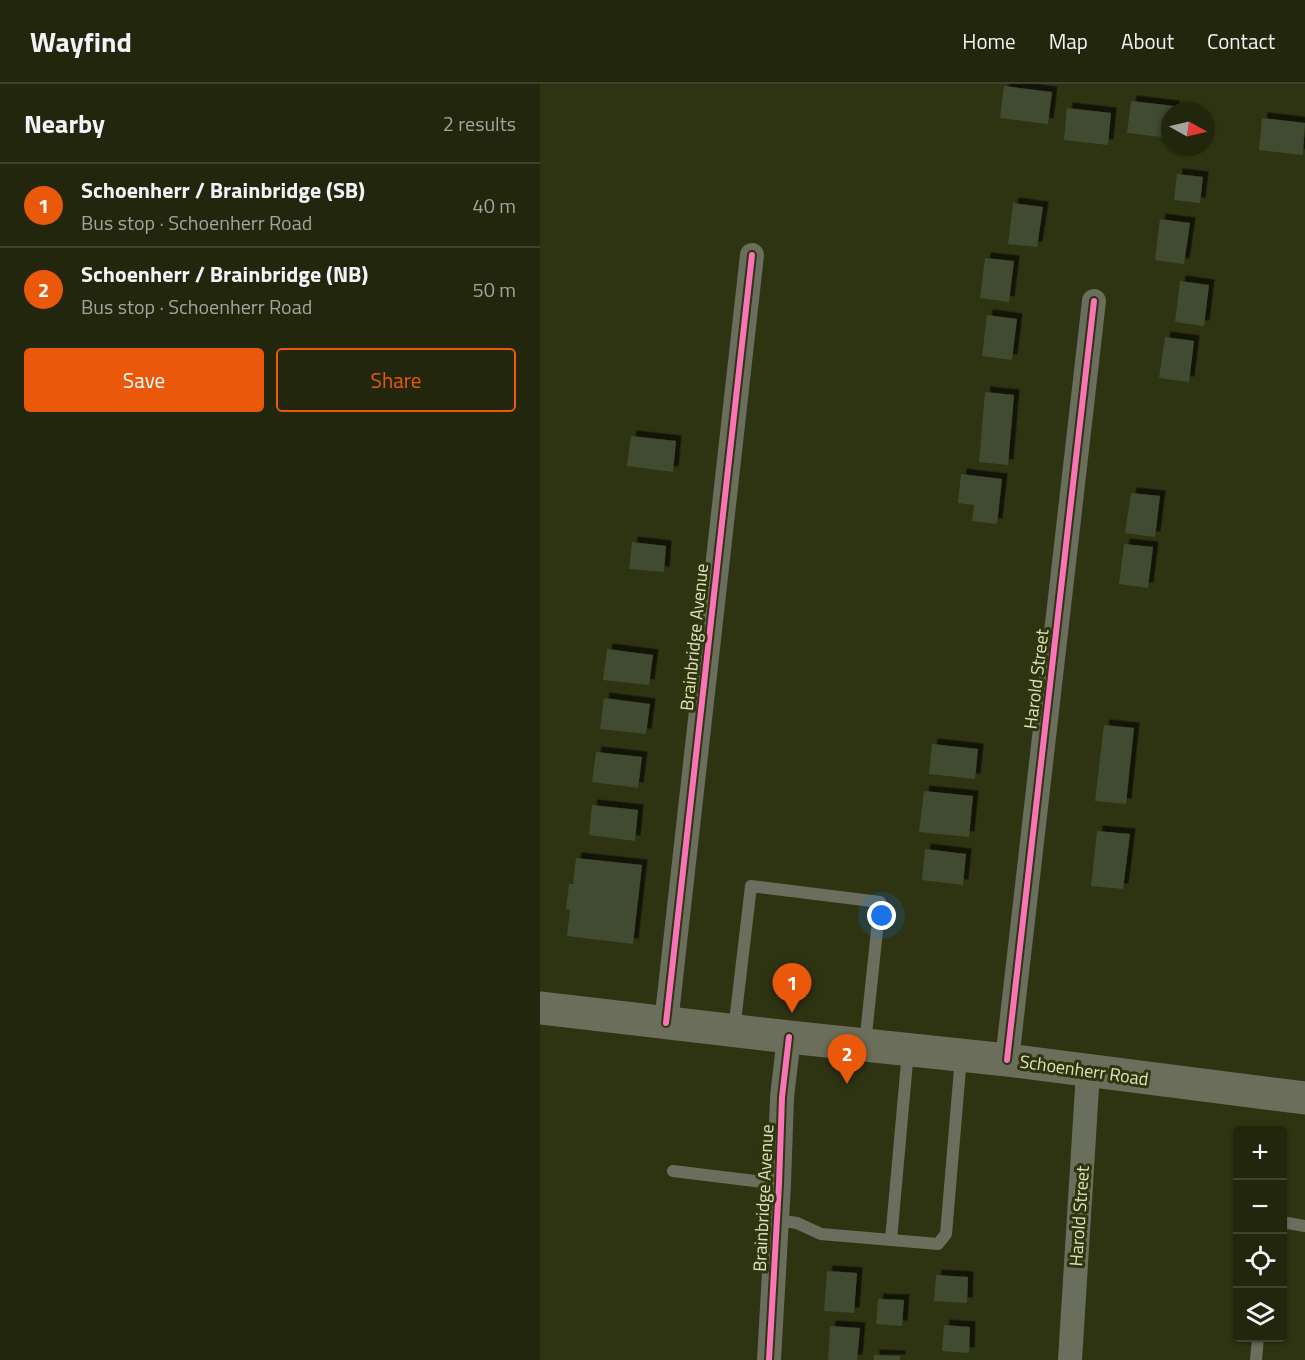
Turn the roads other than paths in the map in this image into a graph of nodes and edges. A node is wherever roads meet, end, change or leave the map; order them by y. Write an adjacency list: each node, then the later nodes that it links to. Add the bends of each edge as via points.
1 (752, 255): 4 (street, Brainbridge Avenue)
2 (1094, 301): 10 (street, Harold Street)
3 (540, 1008): 4 (main road, Schoenherr Road)
4 (666, 1023): 5 (main road, Schoenherr Road)
5 (734, 1031): 6 (main road, Schoenherr Road); 7 (lane, via 751,886 880,902)
6 (789, 1037): 7 (main road, Schoenherr Road); 14 (street, Brainbridge Avenue)
7 (865, 1046): 8 (main road, Schoenherr Road)
8 (908, 1050): 9 (main road, Schoenherr Road); 18 (lane)
9 (961, 1055): 10 (main road, Schoenherr Road); 18 (lane, via 946,1234 938,1244)
10 (1007, 1060): 11 (main road, Schoenherr Road)
11 (1088, 1072): 12 (main road, Schoenherr Road); 21 (street, Harold Street)
12 (1305, 1098)
13 (673, 1171): 14 (lane)
14 (779, 1184): 15 (street, Brainbridge Avenue)
15 (777, 1220): 18 (lane, via 797,1223 821,1234); 20 (street, Brainbridge Avenue)
16 (1287, 1223): 17 (lane)
17 (1305, 1226)
18 (891, 1240)
19 (1258, 1342): 22 (lane)
20 (769, 1360)
21 (1070, 1360)
22 (1256, 1360)

